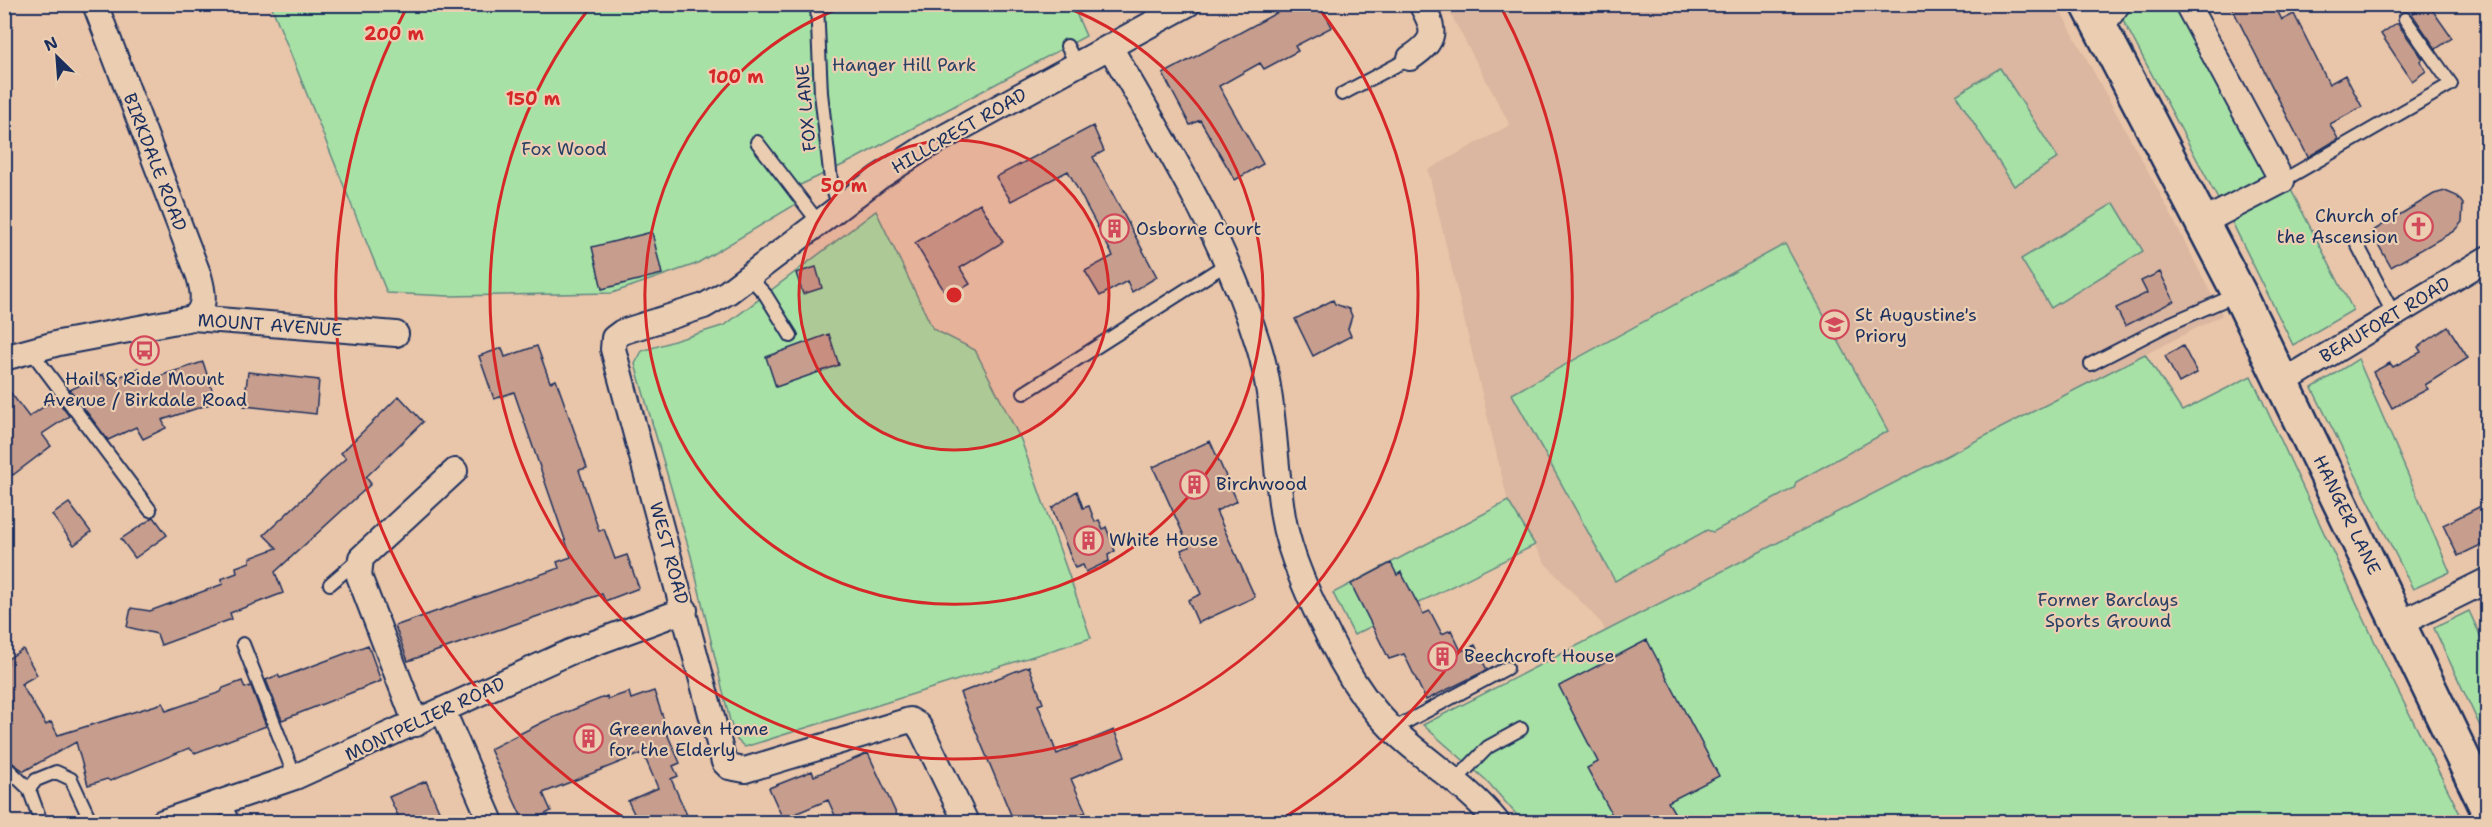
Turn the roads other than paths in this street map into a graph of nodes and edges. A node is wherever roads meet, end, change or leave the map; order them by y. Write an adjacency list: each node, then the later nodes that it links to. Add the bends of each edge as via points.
1 (95, 4): 22 (street, BIRKDALE ROAD, via 199,276 202,304)
2 (817, 4): 13 (lane, FOX LANE, via 821,93 832,189)
3 (1188, 4): 8 (street, HILLCREST ROAD)
4 (1421, 4): 9 (street, via 1432,25 1432,36)
5 (2187, 4): 12 (street)
6 (2102, 12): 14 (highway, HANGER LANE)
7 (2405, 19): 12 (lane, via 2451,84)
8 (1110, 47): 13 (street, HILLCREST ROAD, via 1072,56 924,148); 18 (street)
9 (1410, 58): 10 (lane)
10 (1342, 94)
11 (757, 142): 15 (lane)
12 (2282, 181): 14 (street)
13 (840, 206): 15 (street, HILLCREST ROAD)
14 (2204, 222): 20 (highway, HANGER LANE)
15 (819, 223): 19 (street, HILLCREST ROAD)
16 (2357, 244): 21 (lane)
17 (2487, 258): 21 (street, BEAUFORT ROAD)
18 (1228, 263): 30 (lane); 42 (street, via 1260,350 1283,519 1292,547 1341,661)
19 (749, 277): 24 (lane, via 765,294); 25 (street, HILLCREST ROAD, via 704,306)
20 (2239, 293): 28 (lane); 29 (highway, HANGER LANE)
21 (2394, 315): 29 (street, BEAUFORT ROAD)
22 (193, 318): 23 (street, MOUNT AVENUE); 26 (street, MOUNT AVENUE)
23 (396, 334)
24 (791, 336)
25 (614, 338): 36 (street, WEST ROAD, via 613,349)
26 (31, 351): 27 (street, MOUNT AVENUE); 32 (lane)
27 (4, 358)
28 (2091, 363)
29 (2283, 382): 37 (highway, HANGER LANE)
30 (1024, 393)
31 (455, 471): 33 (street)
32 (150, 510)
33 (361, 558): 35 (lane); 41 (street, via 359,576)
34 (2487, 580): 37 (street)
35 (330, 584)
36 (685, 610): 40 (street, MONTPELIER ROAD, via 570,652); 55 (street, WEST ROAD, via 720,755 729,767 745,770 910,720 923,733)
37 (2399, 624): 48 (highway, HANGER LANE)
38 (243, 644): 45 (lane)
39 (1507, 668): 42 (lane)
40 (443, 711): 41 (street, MONTPELIER ROAD); 54 (street)
41 (416, 724): 45 (street, MONTPELIER ROAD)
42 (1392, 729): 46 (street)
43 (1521, 729): 46 (lane, via 1488,747)
44 (4, 765): 47 (lane)
45 (295, 777): 49 (street, MONTPELIER ROAD)
46 (1455, 781): 50 (street)
47 (29, 789): 51 (lane); 52 (lane, via 36,780 56,772 70,779)
48 (2487, 810)
49 (229, 813): 53 (street, MONTPELIER ROAD)
50 (1493, 821)
51 (41, 822)
52 (91, 822)
53 (163, 822)
54 (491, 822)
55 (966, 822)

